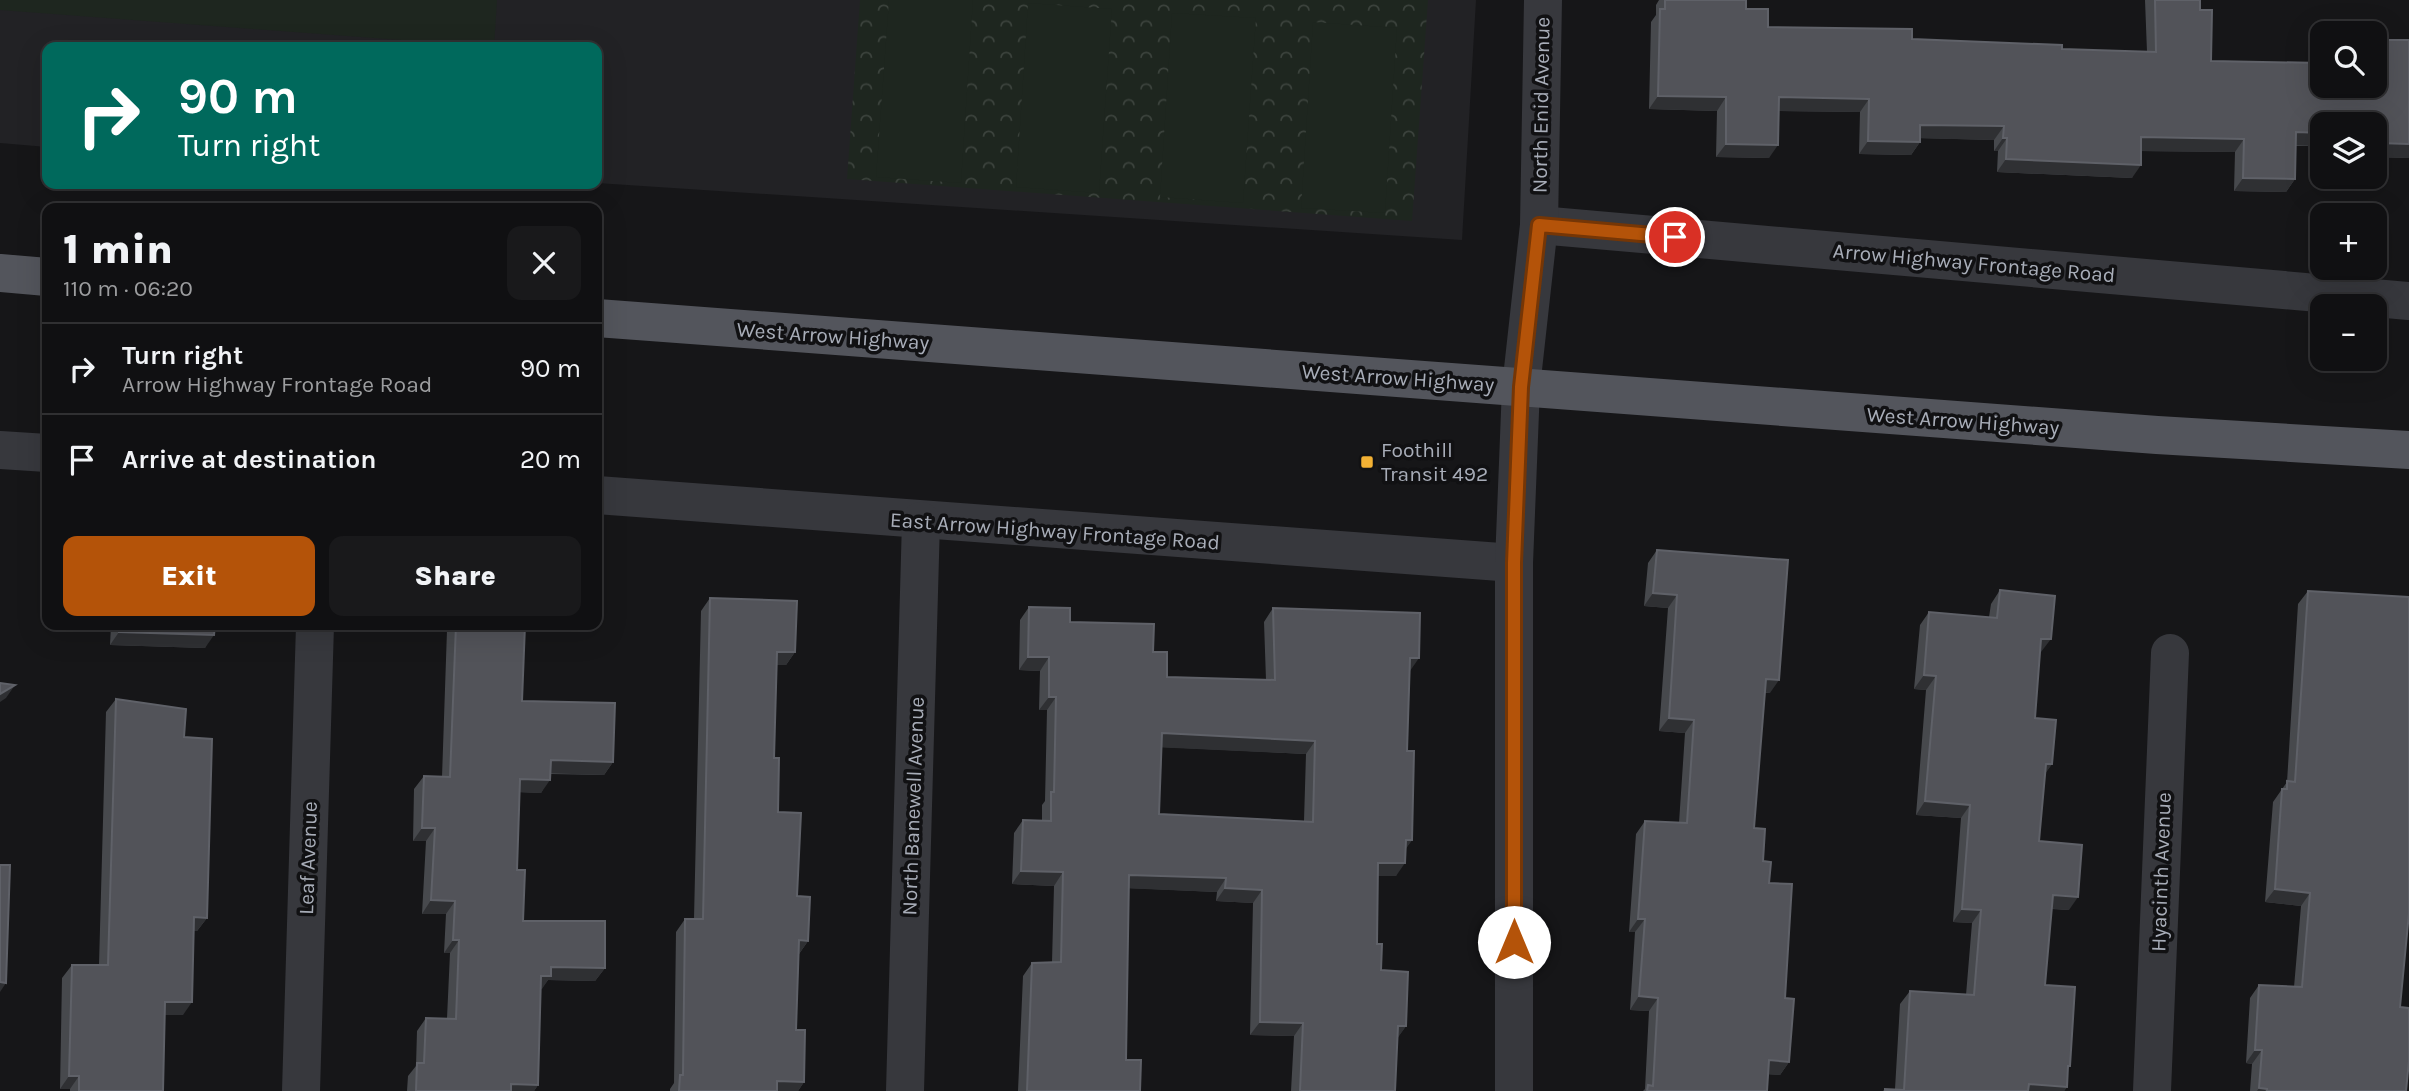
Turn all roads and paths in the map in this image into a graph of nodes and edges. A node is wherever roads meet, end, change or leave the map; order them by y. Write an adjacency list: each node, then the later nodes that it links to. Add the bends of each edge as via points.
1 (1543, 0): 2 (street, North Enid Avenue)
2 (1539, 225): 5 (street, Arrow Highway Frontage Road); 7 (street, North Enid Avenue)
3 (0, 274): 4 (main road)
4 (42, 277)
5 (2409, 300)
6 (602, 318): 7 (main road, West Arrow Highway)
7 (1521, 387): 9 (main road, West Arrow Highway); 13 (street, North Enid Avenue)
8 (0, 450): 10 (street)
9 (2409, 450)
10 (42, 453)
11 (602, 495): 12 (street, East Arrow Highway Frontage Road)
12 (921, 521): 13 (street, East Arrow Highway Frontage Road); 17 (street, North Banewell Avenue)
13 (1514, 563): 18 (street, North Enid Avenue)
14 (315, 630): 16 (street, Leaf Avenue)
15 (2170, 653): 19 (street, Hyacinth Avenue)
16 (301, 1091)
17 (905, 1091)
18 (1514, 1091)
19 (2152, 1091)

